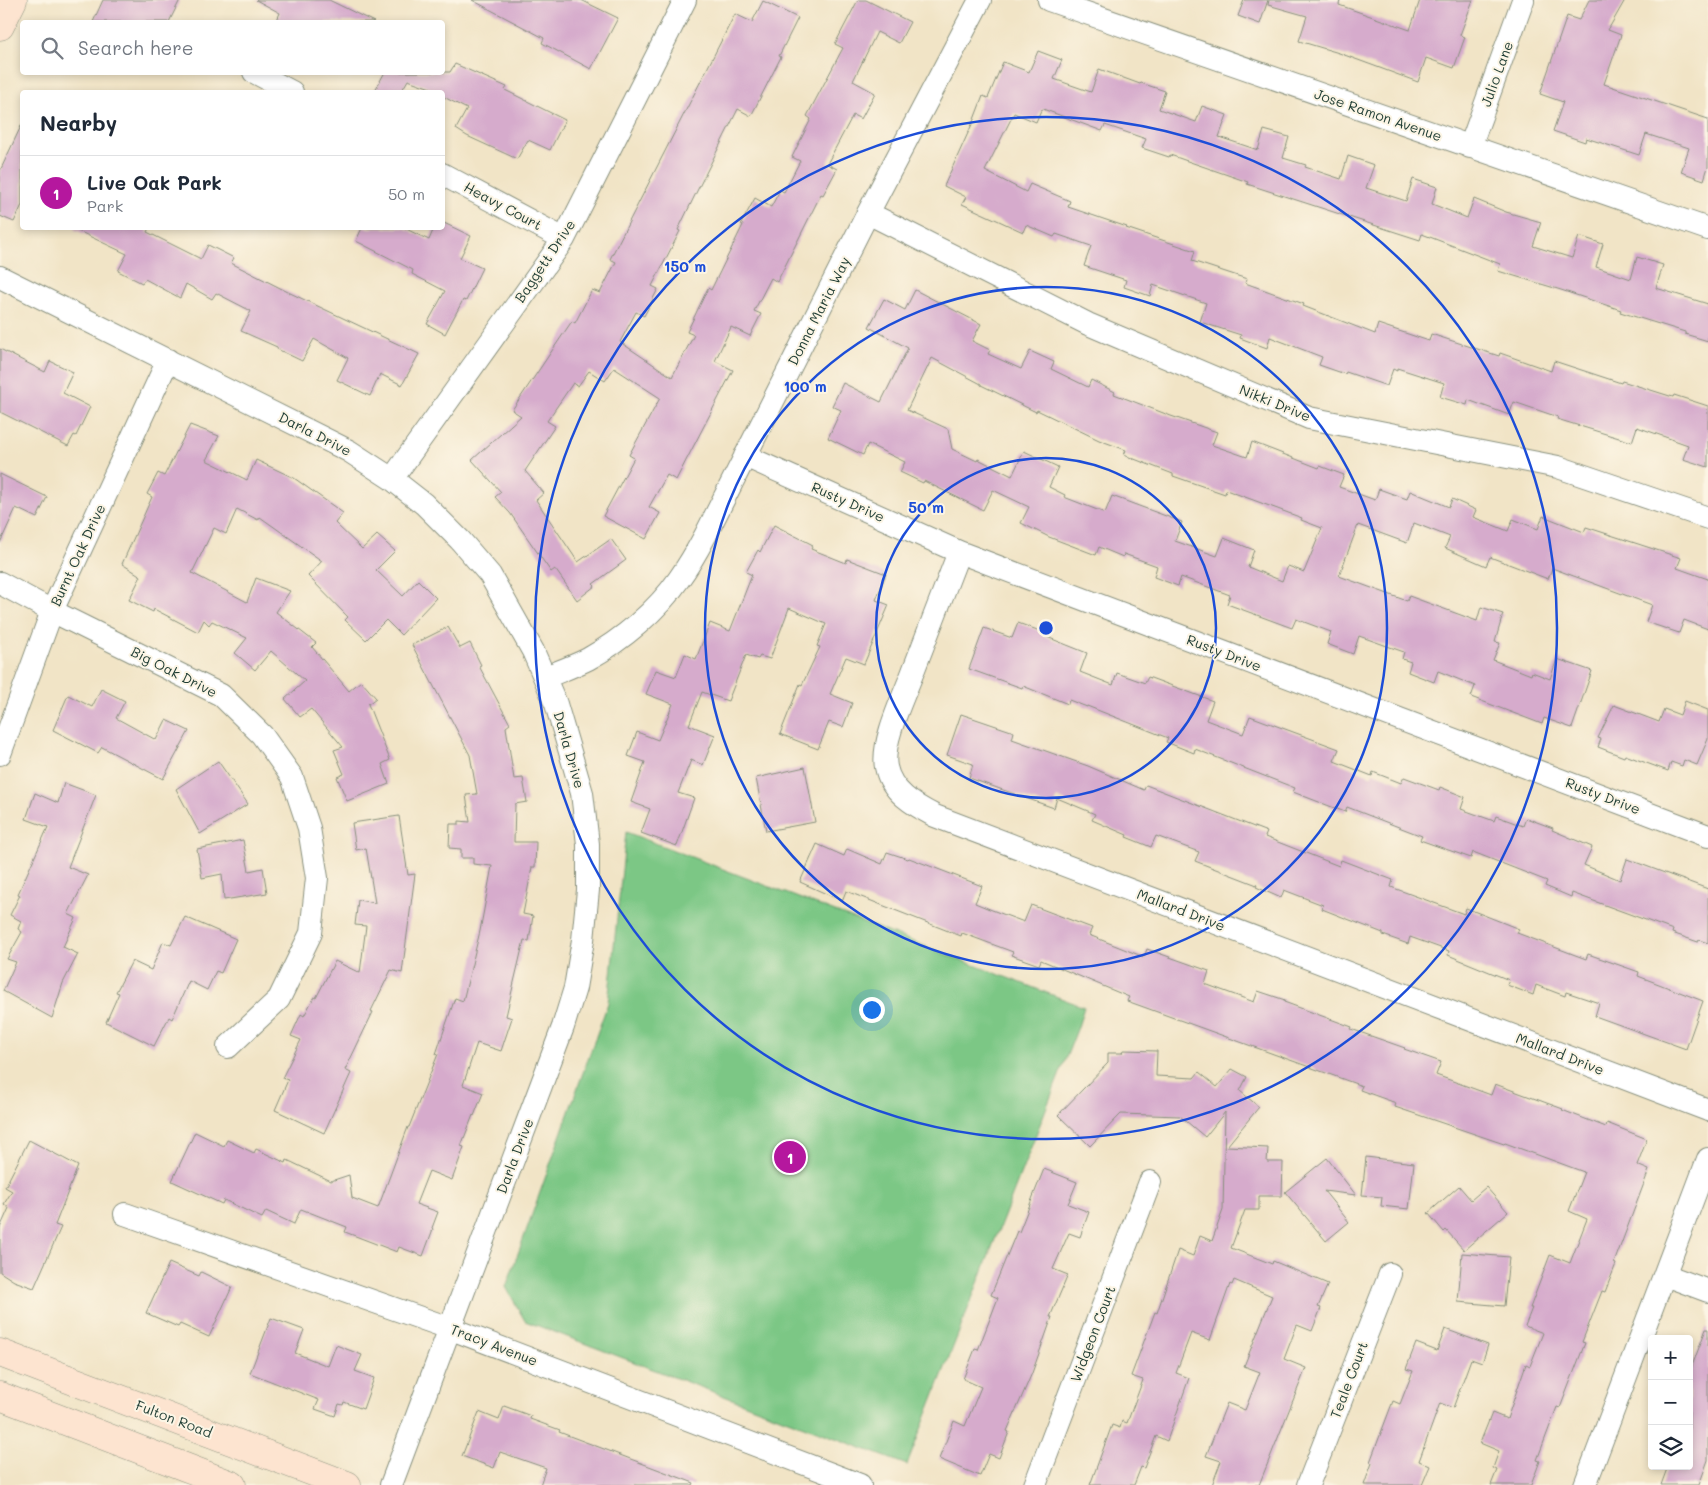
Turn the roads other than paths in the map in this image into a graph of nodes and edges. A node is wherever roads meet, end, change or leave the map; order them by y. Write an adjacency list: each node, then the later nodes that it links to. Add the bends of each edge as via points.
1 (13, 0): 6 (main road)
2 (685, 0): 13 (street, Baggett Drive)
3 (980, 0): 11 (street, Donna Maria Way)
4 (1049, 0): 9 (street, Jose Ramon Avenue)
5 (1523, 0): 9 (street, Julio Lane)
6 (0, 26)
7 (260, 75): 8 (street)
8 (288, 90)
9 (1470, 147): 12 (street, Jose Ramon Avenue)
10 (445, 176): 13 (street, Heavy Court)
11 (868, 213): 16 (street, Donna Maria Way); 18 (street, Nikki Drive, via 1088,324 1309,418 1558,467)
12 (1708, 229)
13 (564, 239): 17 (street, Baggett Drive)
14 (0, 277): 15 (street, Darla Drive)
15 (168, 360): 17 (street, Darla Drive, via 349,451); 21 (street, Burnt Oak Drive)
16 (745, 456): 19 (street, Rusty Drive); 22 (street, Donna Maria Way, via 705,536 661,601 607,646)
17 (392, 479): 22 (street, Darla Drive, via 424,504 490,575)
18 (1708, 518)
19 (959, 552): 24 (street, Rusty Drive); 26 (street, Mallard Drive, via 886,749 890,781 910,801 935,816)
20 (0, 583): 21 (street, Big Oak Drive)
21 (52, 611): 23 (street, Burnt Oak Drive); 25 (street, Big Oak Drive, via 221,695 262,735 292,776 310,828 317,878 311,933 280,999)
22 (546, 677): 33 (street, Darla Drive, via 582,793 588,844 584,940 576,988 563,1027)
23 (0, 754)
24 (1708, 836)
25 (228, 1047)
26 (1708, 1110)
27 (1708, 1159): 31 (street)
28 (1150, 1182): 40 (street, Widgeon Court)
29 (125, 1214): 33 (street, Tracy Avenue)
30 (1390, 1274): 41 (street, Teale Court)
31 (1665, 1275): 32 (street); 42 (street)
32 (1708, 1291)
33 (449, 1328): 38 (street, Darla Drive); 39 (street, Tracy Avenue)
34 (0, 1353): 37 (main road, Fulton Road)
35 (0, 1396): 36 (main road)
36 (232, 1485)
37 (347, 1485)
38 (391, 1485)
39 (860, 1485)
40 (1035, 1485)
41 (1308, 1485)
42 (1585, 1485)

